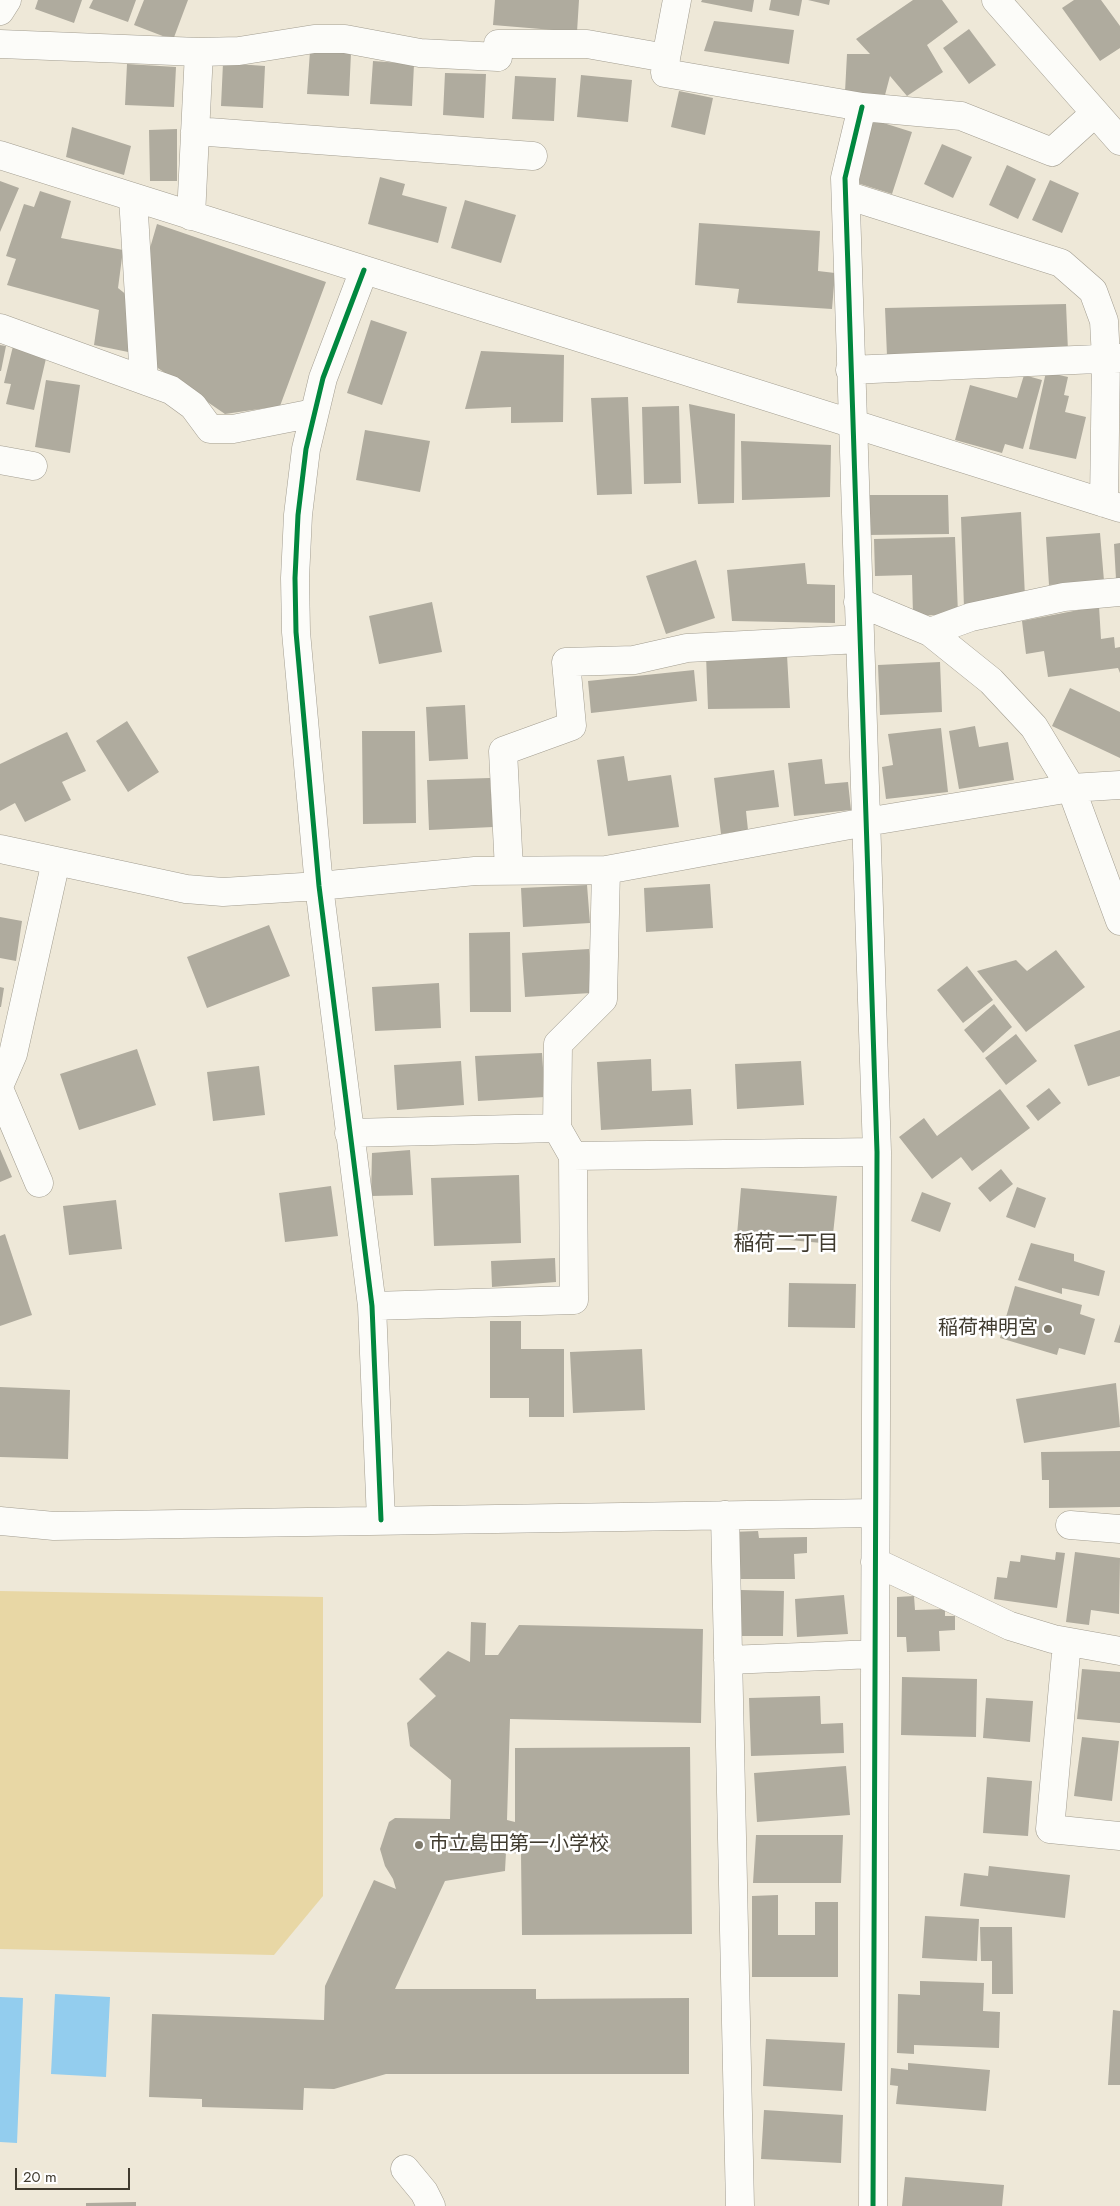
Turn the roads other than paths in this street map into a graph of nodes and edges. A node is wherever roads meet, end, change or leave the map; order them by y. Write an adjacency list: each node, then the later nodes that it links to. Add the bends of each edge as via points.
1 (7, 0): 4 (street)
2 (677, 0): 7 (street)
3 (996, 0): 9 (street)
4 (0, 11)
5 (0, 44): 6 (street)
6 (199, 52): 7 (street, via 239,51 314,39 345,39 420,53 498,56 498,44 587,44); 10 (street)
7 (666, 58): 8 (street, via 665,73)
8 (862, 107): 9 (street, via 961,116 1052,152); 13 (street, via 845,178)
9 (1111, 127)
10 (195, 131): 12 (street); 15 (street)
11 (0, 155): 14 (street)
12 (533, 156)
13 (846, 195): 18 (street, via 1061,262 1093,291); 19 (street)
14 (133, 198): 15 (street); 20 (street)
15 (191, 216): 16 (street)
16 (364, 270): 21 (street, via 323,378); 22 (street)
17 (0, 328): 20 (street)
18 (1113, 358): 19 (street); 25 (street)
19 (850, 370): 22 (street)
20 (144, 380): 21 (street, via 171,390 193,406 210,428 233,429)
21 (314, 413): 37 (street, via 298,515 295,578 296,632)
22 (852, 424): 25 (street); 27 (street)
23 (0, 460): 24 (street)
24 (33, 466)
25 (1112, 506)
26 (1120, 592): 28 (street, via 1064,597 971,617)
27 (858, 602): 28 (street); 29 (street)
28 (930, 632): 31 (street, via 991,681 1034,726)
29 (860, 639): 32 (street); 35 (street, via 687,648 634,660 566,662 572,726 503,751)
30 (1120, 784): 31 (street)
31 (1071, 788): 32 (street); 38 (street)
32 (866, 822): 36 (street); 43 (street)
33 (0, 849): 34 (street)
34 (56, 861): 37 (street, via 186,889 223,892); 39 (street, via 13,1054)
35 (509, 870): 36 (street); 37 (street)
36 (606, 870): 41 (street, via 603,1000 558,1044)
37 (319, 886): 42 (street)
38 (1120, 921)
39 (0, 1084)
40 (0, 1091): 45 (street)
41 (557, 1128): 42 (street); 44 (street)
42 (349, 1133): 46 (street)
43 (877, 1152): 44 (street); 47 (street)
44 (573, 1156): 46 (street, via 574,1300)
45 (39, 1183)
46 (372, 1306): 49 (street)
47 (875, 1513): 48 (street); 53 (street)
48 (725, 1515): 49 (street); 57 (street)
49 (381, 1520): 50 (street, via 54,1526)
50 (0, 1521)
51 (1070, 1525): 52 (street)
52 (1120, 1529)
53 (875, 1562): 54 (street, via 1010,1626); 56 (street)
54 (1066, 1642): 55 (street); 58 (street, via 1050,1829)
55 (1120, 1651)
56 (875, 1654): 57 (street); 62 (street)
57 (728, 1660): 61 (street)
58 (1120, 1836)
59 (405, 2169): 60 (street)
60 (431, 2206)
61 (740, 2206)
62 (873, 2206)

